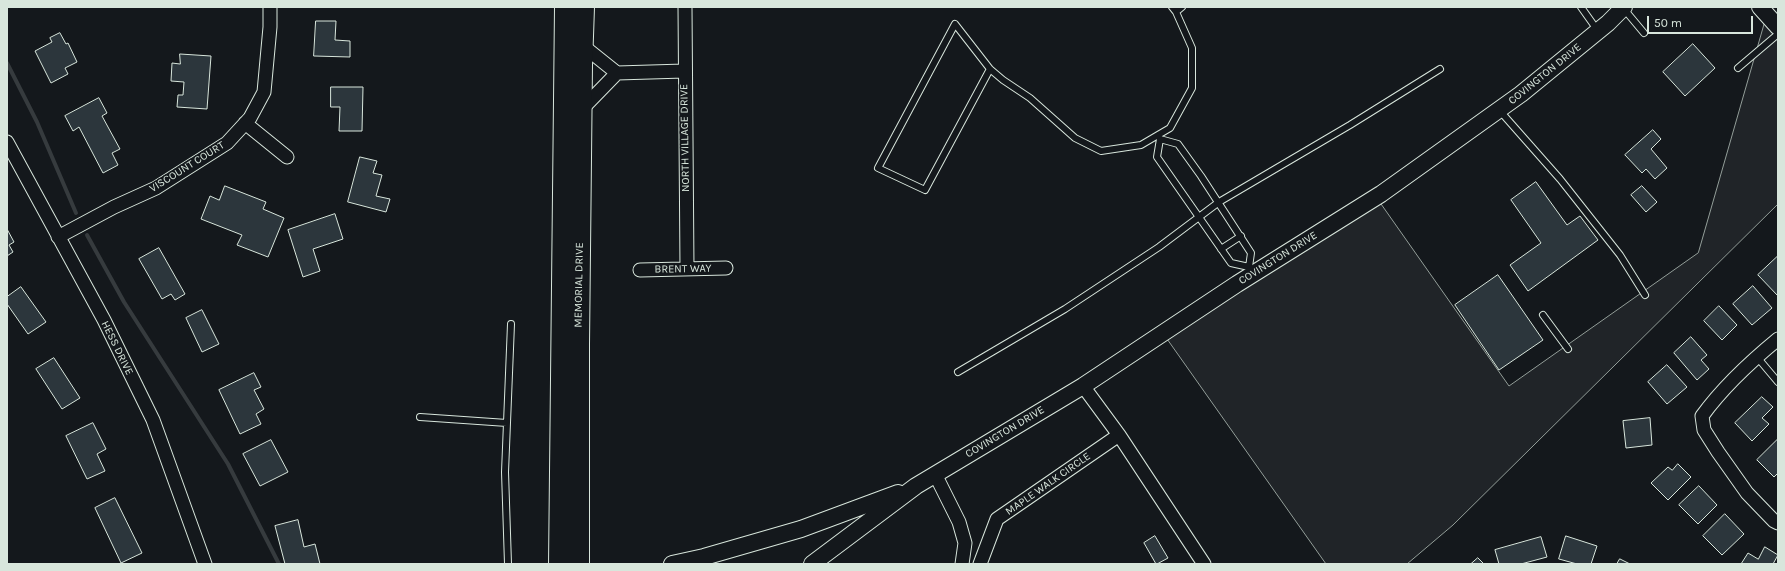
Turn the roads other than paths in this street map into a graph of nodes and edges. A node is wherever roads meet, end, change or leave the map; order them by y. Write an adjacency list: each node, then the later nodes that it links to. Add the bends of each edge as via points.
1 (270, 7): 22 (street, VISCOUNT COURT, via 264,92)
2 (565, 7): 52 (main road, MEMORIAL DRIVE)
3 (584, 7): 14 (main road, MEMORIAL DRIVE)
4 (685, 7): 18 (street, NORTH VILLAGE DRIVE)
5 (1182, 7): 9 (lane)
6 (1581, 7): 11 (lane)
7 (1624, 7): 11 (street, COVINGTON DRIVE); 12 (lane)
8 (1760, 7): 10 (street)
9 (1174, 10): 23 (lane, via 1192,48 1192,88 1170,128)
10 (1778, 27)
11 (1598, 31): 21 (street, COVINGTON DRIVE)
12 (1644, 34)
13 (1778, 34): 15 (lane)
14 (582, 45): 19 (street); 20 (main road, MEMORIAL DRIVE)
15 (1738, 68)
16 (990, 69): 16 (lane, via 955,24 878,168 925,190); 23 (lane, via 1030,98 1075,138 1100,151 1141,146)
17 (1440, 69): 26 (lane)
18 (684, 71): 19 (street); 32 (street, NORTH VILLAGE DRIVE)
19 (617, 73): 20 (street)
20 (581, 110): 53 (main road, MEMORIAL DRIVE)
21 (1499, 110): 34 (street, COVINGTON DRIVE, via 1381,194); 35 (lane, via 1560,179 1620,255)
22 (245, 123): 25 (street); 29 (street, VISCOUNT COURT, via 227,143 156,188)
23 (1159, 137): 26 (lane, via 1178,144); 27 (lane, via 1157,158)
24 (7, 142): 29 (street, HESS DRIVE)
25 (288, 157)
26 (1219, 202): 27 (lane); 28 (lane)
27 (1198, 217): 30 (lane); 41 (lane, via 1159,247 1064,309)
28 (1241, 236): 30 (lane); 34 (lane, via 1251,253)
29 (58, 237): 50 (street, HESS DRIVE, via 104,320 153,420)
30 (1221, 249): 34 (lane, via 1231,263)
31 (726, 268): 32 (street, BRENT WAY)
32 (687, 269): 33 (street, BRENT WAY)
33 (640, 270)
34 (1251, 271): 43 (street, COVINGTON DRIVE)
35 (1645, 295)
36 (1543, 315): 39 (lane)
37 (511, 324): 45 (lane)
38 (1778, 339): 40 (street)
39 (1568, 349)
40 (1757, 357): 42 (lane); 49 (street, via 1715,398 1702,416 1704,430 1747,493)
41 (958, 372)
42 (1778, 382)
43 (1082, 386): 46 (street); 47 (street, COVINGTON DRIVE)
44 (420, 417): 45 (lane)
45 (507, 423): 51 (lane, via 505,472)
46 (1119, 435): 57 (street, MAPLE WALK CIRCLE, via 997,520); 58 (street)
47 (935, 474): 48 (street, COVINGTON DRIVE); 56 (street, via 959,522 965,543)
48 (916, 486): 54 (street, COVINGTON DRIVE, via 801,530); 55 (street, COVINGTON DRIVE)
49 (1778, 523)
50 (204, 564)
51 (508, 564)
52 (559, 564)
53 (579, 564)
54 (672, 564)
55 (812, 564)
56 (962, 564)
57 (980, 564)
58 (1204, 564)

